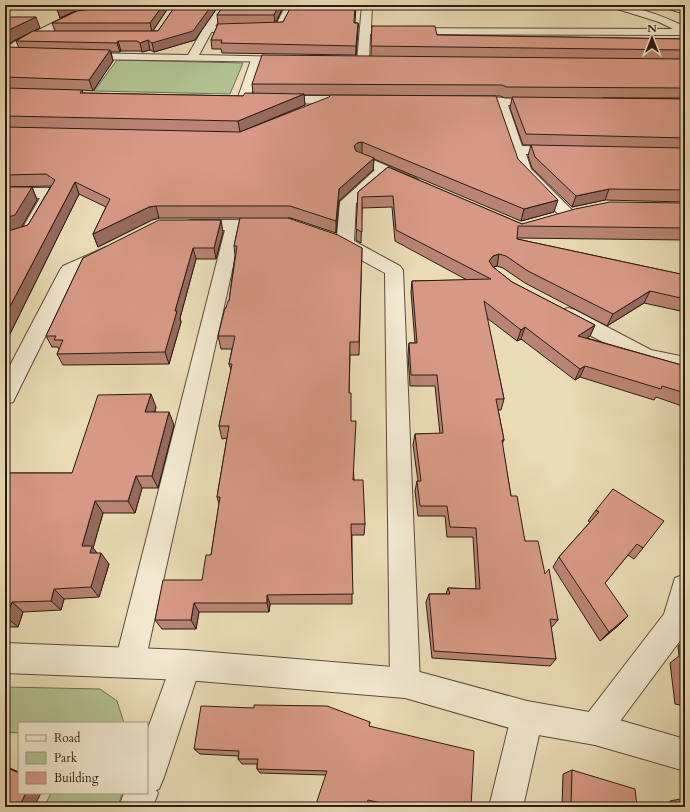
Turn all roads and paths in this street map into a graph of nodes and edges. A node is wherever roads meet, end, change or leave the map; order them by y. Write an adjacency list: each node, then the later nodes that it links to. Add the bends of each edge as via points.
1 (224, 5): 8 (street)
2 (291, 5): 8 (street, via 280,28)
3 (367, 5): 9 (street)
4 (614, 5): 10 (street, via 663,20)
5 (666, 5): 6 (street)
6 (685, 11)
7 (91, 13): 11 (street, via 77,15)
8 (208, 29): 16 (street)
9 (366, 31): 10 (street); 19 (street)
10 (685, 31)
11 (36, 36): 12 (street); 13 (street, via 18,44)
12 (58, 36)
13 (6, 54): 14 (street)
14 (22, 55)
15 (68, 56): 16 (street)
16 (192, 58): 17 (street)
17 (257, 60): 18 (street); 21 (street)
18 (302, 60)
19 (363, 61)
20 (227, 99): 21 (street)
21 (243, 100): 22 (street)
22 (332, 100): 23 (street); 27 (street)
23 (364, 100)
24 (452, 101): 25 (street)
25 (500, 102): 26 (street); 28 (street)
26 (554, 102)
27 (304, 112)
28 (517, 150): 29 (street); 34 (street, via 524,171)
29 (570, 151)
30 (362, 159): 31 (street)
31 (385, 170): 32 (street); 40 (street, via 348,202)
32 (427, 188)
33 (5, 193): 39 (street, via 52,193 28,232)
34 (569, 216)
35 (174, 225): 37 (street)
36 (291, 225): 37 (street)
37 (234, 226): 47 (street)
38 (318, 234): 40 (street)
39 (5, 240)
40 (344, 243): 49 (street, via 394,270)
41 (118, 246): 44 (street, via 69,270)
42 (551, 306): 43 (street, via 646,356)
43 (685, 366)
44 (5, 396)
45 (685, 587): 51 (street, via 676,621)
46 (5, 658): 47 (street)
47 (130, 662): 48 (street)
48 (186, 665): 49 (street); 53 (street)
49 (405, 683): 50 (street)
50 (527, 716): 51 (street); 56 (street)
51 (595, 729): 52 (street)
52 (685, 755)
53 (148, 774)
54 (141, 794): 55 (street)
55 (136, 807)
56 (506, 807)

